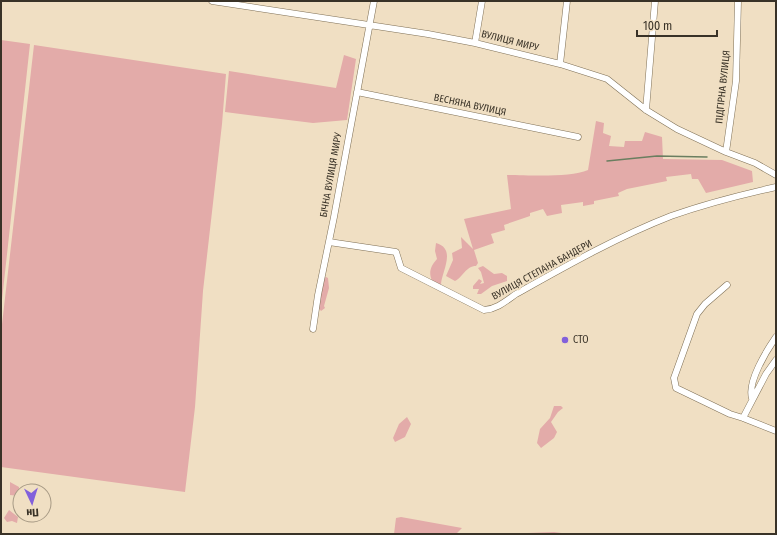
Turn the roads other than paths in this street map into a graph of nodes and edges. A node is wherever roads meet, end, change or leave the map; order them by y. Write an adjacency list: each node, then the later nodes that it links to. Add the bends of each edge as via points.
1 (212, 1): 7 (street, ВУЛИЦЯ МИРУ)
2 (374, 1): 8 (street, БІЧНА ВУЛИЦЯ МИРУ)
3 (482, 1): 9 (street)
4 (567, 1): 10 (street)
5 (655, 1): 12 (street)
6 (738, 1): 14 (street, ПІДГІРНА ВУЛИЦЯ, via 736,81)
7 (257, 4): 8 (street, ВУЛИЦЯ МИРУ)
8 (370, 25): 9 (street, ВУЛИЦЯ МИРУ); 11 (street, БІЧНА ВУЛИЦЯ МИРУ)
9 (475, 43): 10 (street, ВУЛИЦЯ МИРУ)
10 (560, 64): 12 (street, ВУЛИЦЯ МИРУ, via 607,79)
11 (357, 92): 13 (street, ВЕСНЯНА ВУЛИЦЯ); 17 (street, БІЧНА ВУЛИЦЯ МИРУ)
12 (646, 110): 14 (street, ВУЛИЦЯ МИРУ, via 677,129)
13 (578, 137)
14 (726, 152): 15 (street, ВУЛИЦЯ МИРУ)
15 (775, 174)
16 (776, 187): 17 (street, ВУЛИЦЯ СТЕПАНА БАНДЕРИ, via 710,203 670,217 597,250 502,304 484,310 401,268 396,252)
17 (329, 242): 19 (street, БІЧНА ВУЛИЦЯ МИРУ)
18 (728, 285): 23 (street, via 704,304 697,314 674,378 676,388 704,403)
19 (313, 329)
20 (776, 337): 22 (street, via 756,374)
21 (776, 360): 22 (street)
22 (752, 398): 23 (street)
23 (743, 418): 24 (street)
24 (776, 432)

